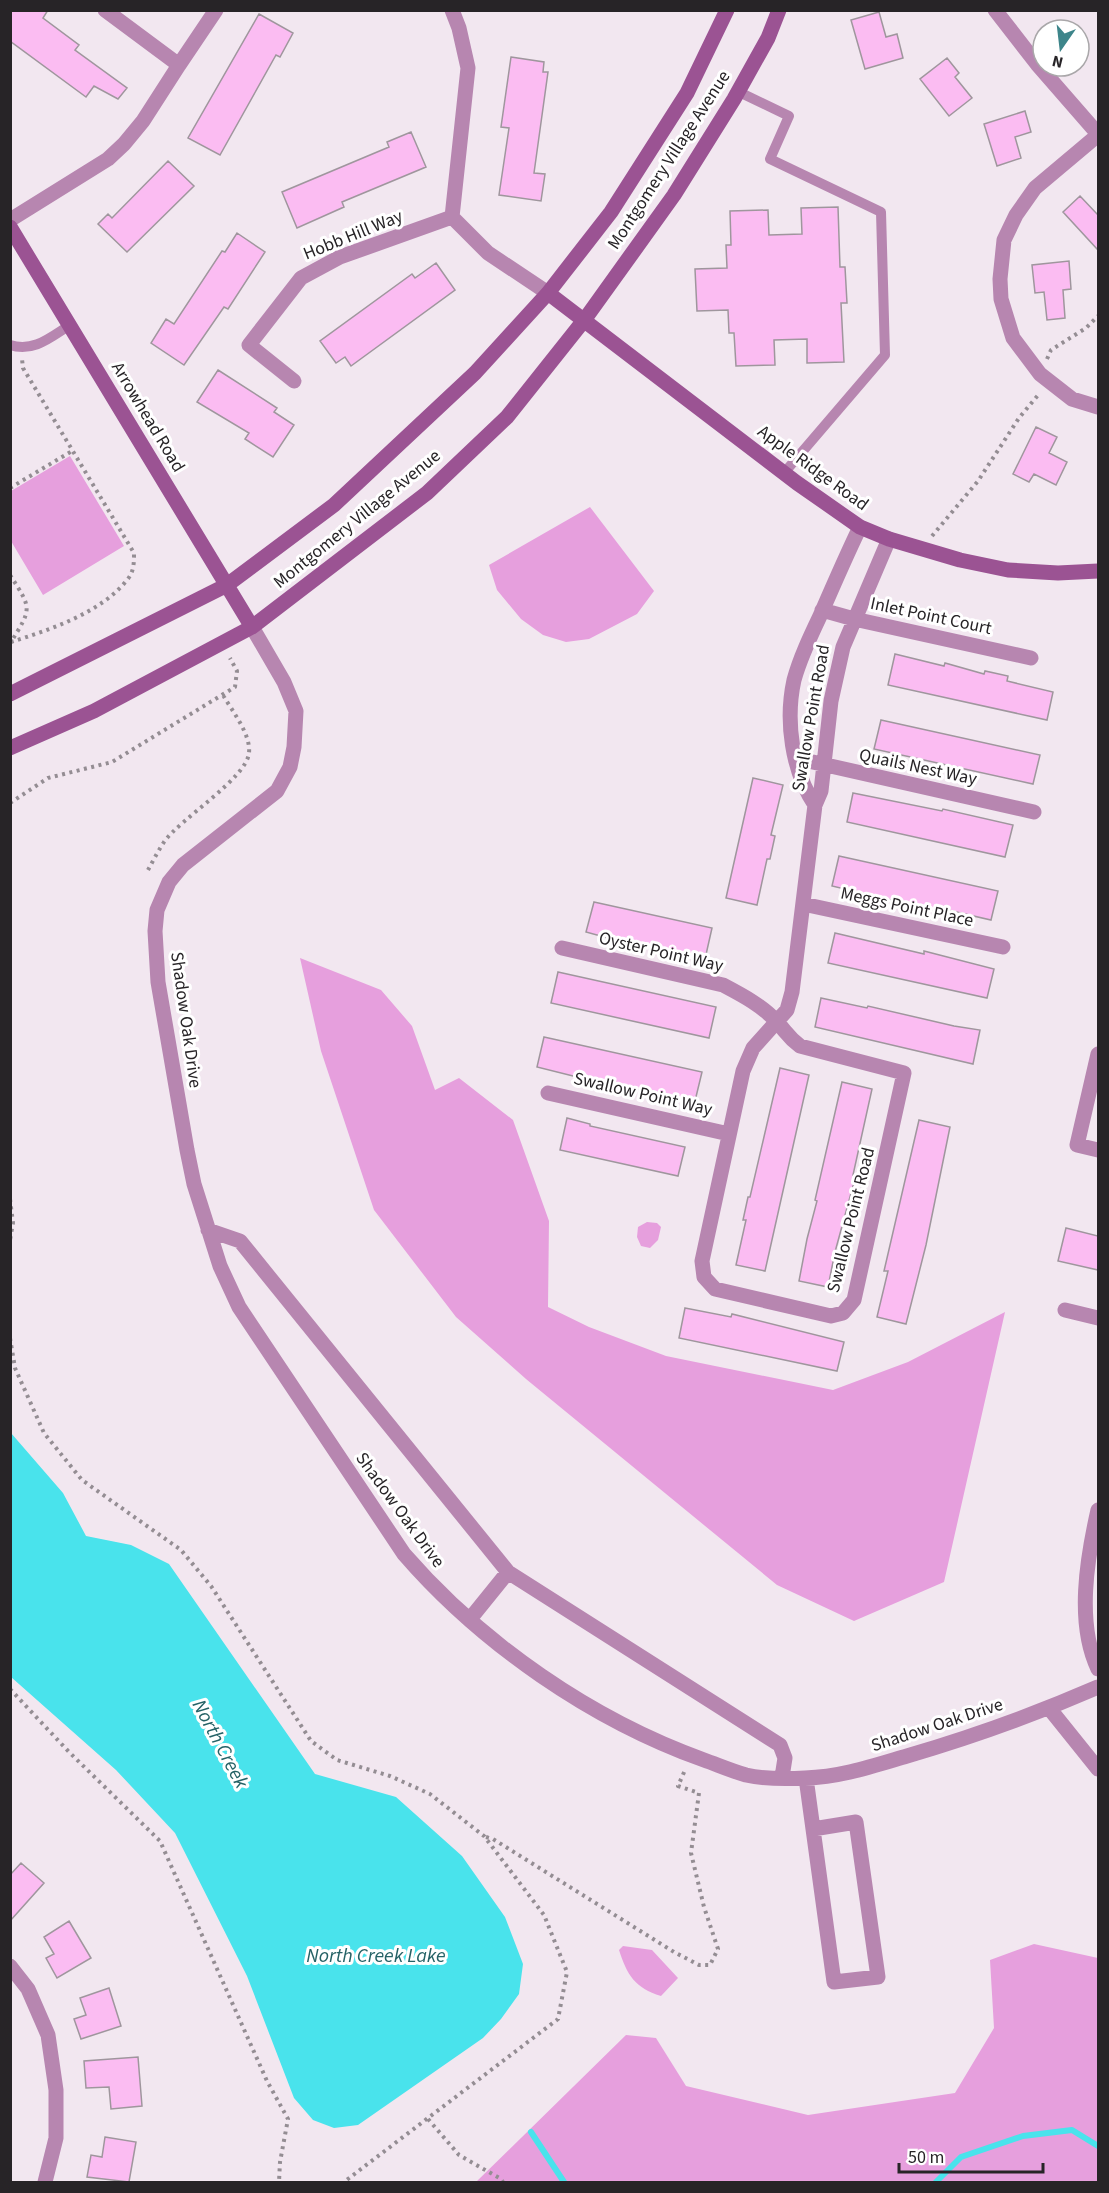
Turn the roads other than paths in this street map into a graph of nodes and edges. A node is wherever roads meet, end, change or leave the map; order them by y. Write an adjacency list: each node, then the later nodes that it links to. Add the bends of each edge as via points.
1 (216, 10): 7 (street)
2 (452, 10): 10 (street, via 468,69)
3 (727, 10): 13 (main road, Montgomery Village Avenue, via 687,93 611,212)
4 (779, 10): 8 (main road, Montgomery Village Avenue)
5 (995, 10): 9 (street)
6 (108, 11): 7 (street)
7 (179, 65): 11 (street, via 143,121 108,159)
8 (739, 92): 14 (main road, Montgomery Village Avenue, via 674,195); 19 (lane, via 789,116 770,159 881,212 885,355)
9 (1098, 135): 18 (street, via 1035,188 1016,215 1004,240 1000,279 1001,299 1013,338 1044,378 1072,399)
10 (453, 217): 13 (street, via 488,252); 17 (street, Hobb Hill Way, via 340,257 301,278 249,345)
11 (10, 220)
12 (10, 227): 15 (main road, Arrowhead Road)
13 (548, 292): 14 (main road, Apple Ridge Road); 23 (main road, Montgomery Village Avenue, via 475,373 387,457 334,505)
14 (585, 319): 19 (main road, Apple Ridge Road); 26 (main road, Montgomery Village Avenue, via 507,417 427,493)
15 (70, 325): 16 (lane, via 34,347); 23 (main road, Arrowhead Road)
16 (16, 347)
17 (294, 381)
18 (1098, 407)
19 (784, 473): 20 (main road, Apple Ridge Road)
20 (860, 527): 21 (main road, Apple Ridge Road); 24 (street, Swallow Point Road)
21 (889, 539): 22 (main road, Apple Ridge Road, via 1008,570); 25 (street, Swallow Point Road)
22 (1098, 571)
23 (227, 585): 26 (main road, Arrowhead Road); 28 (main road, Montgomery Village Avenue)
24 (822, 610): 25 (street, Inlet Point Court); 30 (street, Swallow Point Road, via 794,682 791,730)
25 (854, 619): 27 (street, Inlet Point Court); 31 (street, Swallow Point Road, via 836,676)
26 (252, 627): 29 (main road, Montgomery Village Avenue, via 94,711); 42 (street, Shadow Oak Drive, via 296,711 290,767 277,791 183,865 169,882 157,910 155,931 158,982 187,1150)
27 (1031, 658)
28 (10, 694)
29 (10, 748)
30 (795, 759): 31 (street, Quails Nest Way); 32 (street, Swallow Point Road)
31 (824, 766): 32 (street, Swallow Point Road, via 821,791); 33 (street, Quails Nest Way)
32 (814, 805): 34 (street, Swallow Point Road)
33 (1034, 812)
34 (803, 904): 35 (street, Meggs Point Place); 37 (street, Swallow Point Road, via 792,992 787,1010)
35 (1003, 947)
36 (562, 948): 37 (street, Oyster Point Way, via 723,985 746,997)
37 (777, 1022): 40 (street, Swallow Point Road, via 753,1048 743,1071); 40 (street, Swallow Point Road, via 800,1046 904,1073 854,1300 843,1313 831,1316 715,1288 704,1277 702,1262)
38 (1098, 1054): 41 (street, via 1077,1145)
39 (548, 1093): 40 (street, Swallow Point Way)
40 (729, 1134)
41 (1098, 1150)
42 (208, 1230): 46 (street, via 240,1241); 47 (street, Shadow Oak Drive, via 239,1307 321,1432 404,1554 432,1587)
43 (1065, 1310): 44 (street)
44 (1098, 1318)
45 (1098, 1510): 48 (street, via 1084,1606)
46 (508, 1572): 47 (street); 52 (street, via 780,1745 785,1758)
47 (470, 1619): 52 (street, Shadow Oak Drive, via 519,1660 640,1734 747,1775)
48 (1098, 1668)
49 (1098, 1687): 50 (street, Shadow Oak Drive)
50 (1049, 1708): 51 (street); 53 (street, Shadow Oak Drive, via 956,1742 846,1774)
51 (1098, 1767)
52 (782, 1777): 53 (street, Shadow Oak Drive)
53 (806, 1778): 54 (street)
54 (813, 1829): 54 (street, via 834,1982 878,1977 856,1822)
55 (10, 1966): 56 (street, via 28,1989 48,2035 56,2090 56,2138)
56 (45, 2182)

